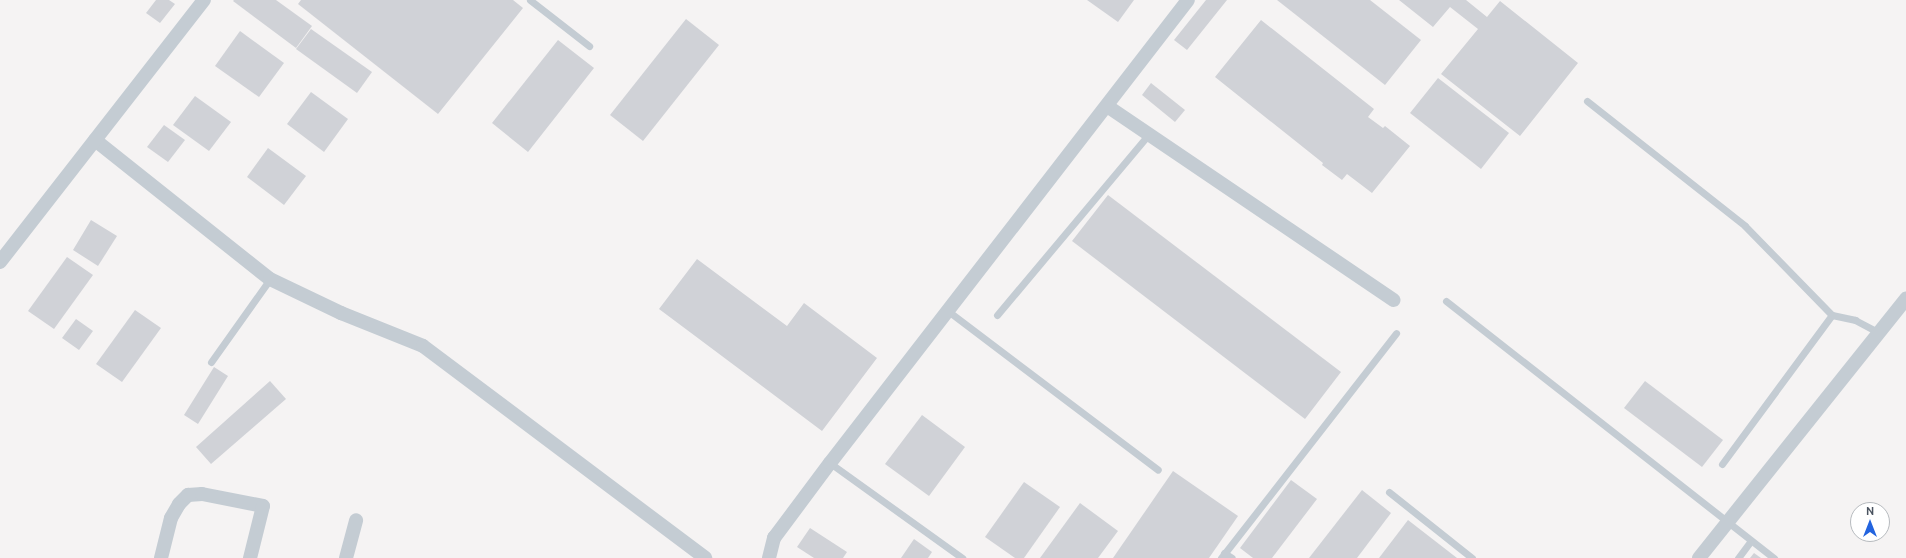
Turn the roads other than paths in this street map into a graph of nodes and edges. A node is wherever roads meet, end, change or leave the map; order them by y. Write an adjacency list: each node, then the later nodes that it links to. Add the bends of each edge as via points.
1 (204, 0): 8 (street)
2 (530, 0): 4 (lane)
3 (1188, 0): 6 (street)
4 (589, 46)
5 (1587, 101): 16 (lane, via 1745,226)
6 (1107, 106): 7 (street); 14 (street)
7 (1148, 135): 12 (street); 15 (lane)
8 (95, 140): 9 (street); 10 (street)
9 (0, 262)
10 (270, 279): 19 (lane); 31 (street, via 341,314 423,346)
11 (1906, 299): 18 (street)
12 (1393, 300)
13 (1446, 301): 25 (lane, via 1711,507)
14 (948, 311): 20 (street); 22 (lane)
15 (997, 315)
16 (1832, 315): 18 (lane, via 1855,320); 21 (lane)
17 (1396, 333): 27 (lane)
18 (1879, 334): 25 (street)
19 (211, 362)
20 (830, 463): 32 (street, via 774,538); 33 (lane)
21 (1722, 464)
22 (1158, 470)
23 (1389, 492): 35 (lane)
24 (356, 520): 30 (street)
25 (1728, 523): 26 (lane); 36 (street)
26 (1751, 541): 37 (lane); 38 (lane)
27 (1223, 556): 34 (lane)
28 (161, 558): 29 (street, via 171,518 178,504 188,495 202,494 263,506)
29 (250, 558)
30 (346, 558)
31 (705, 558)
32 (769, 558)
33 (962, 558)
34 (1232, 558)
35 (1472, 558)
36 (1699, 558)
37 (1738, 558)
38 (1774, 558)

